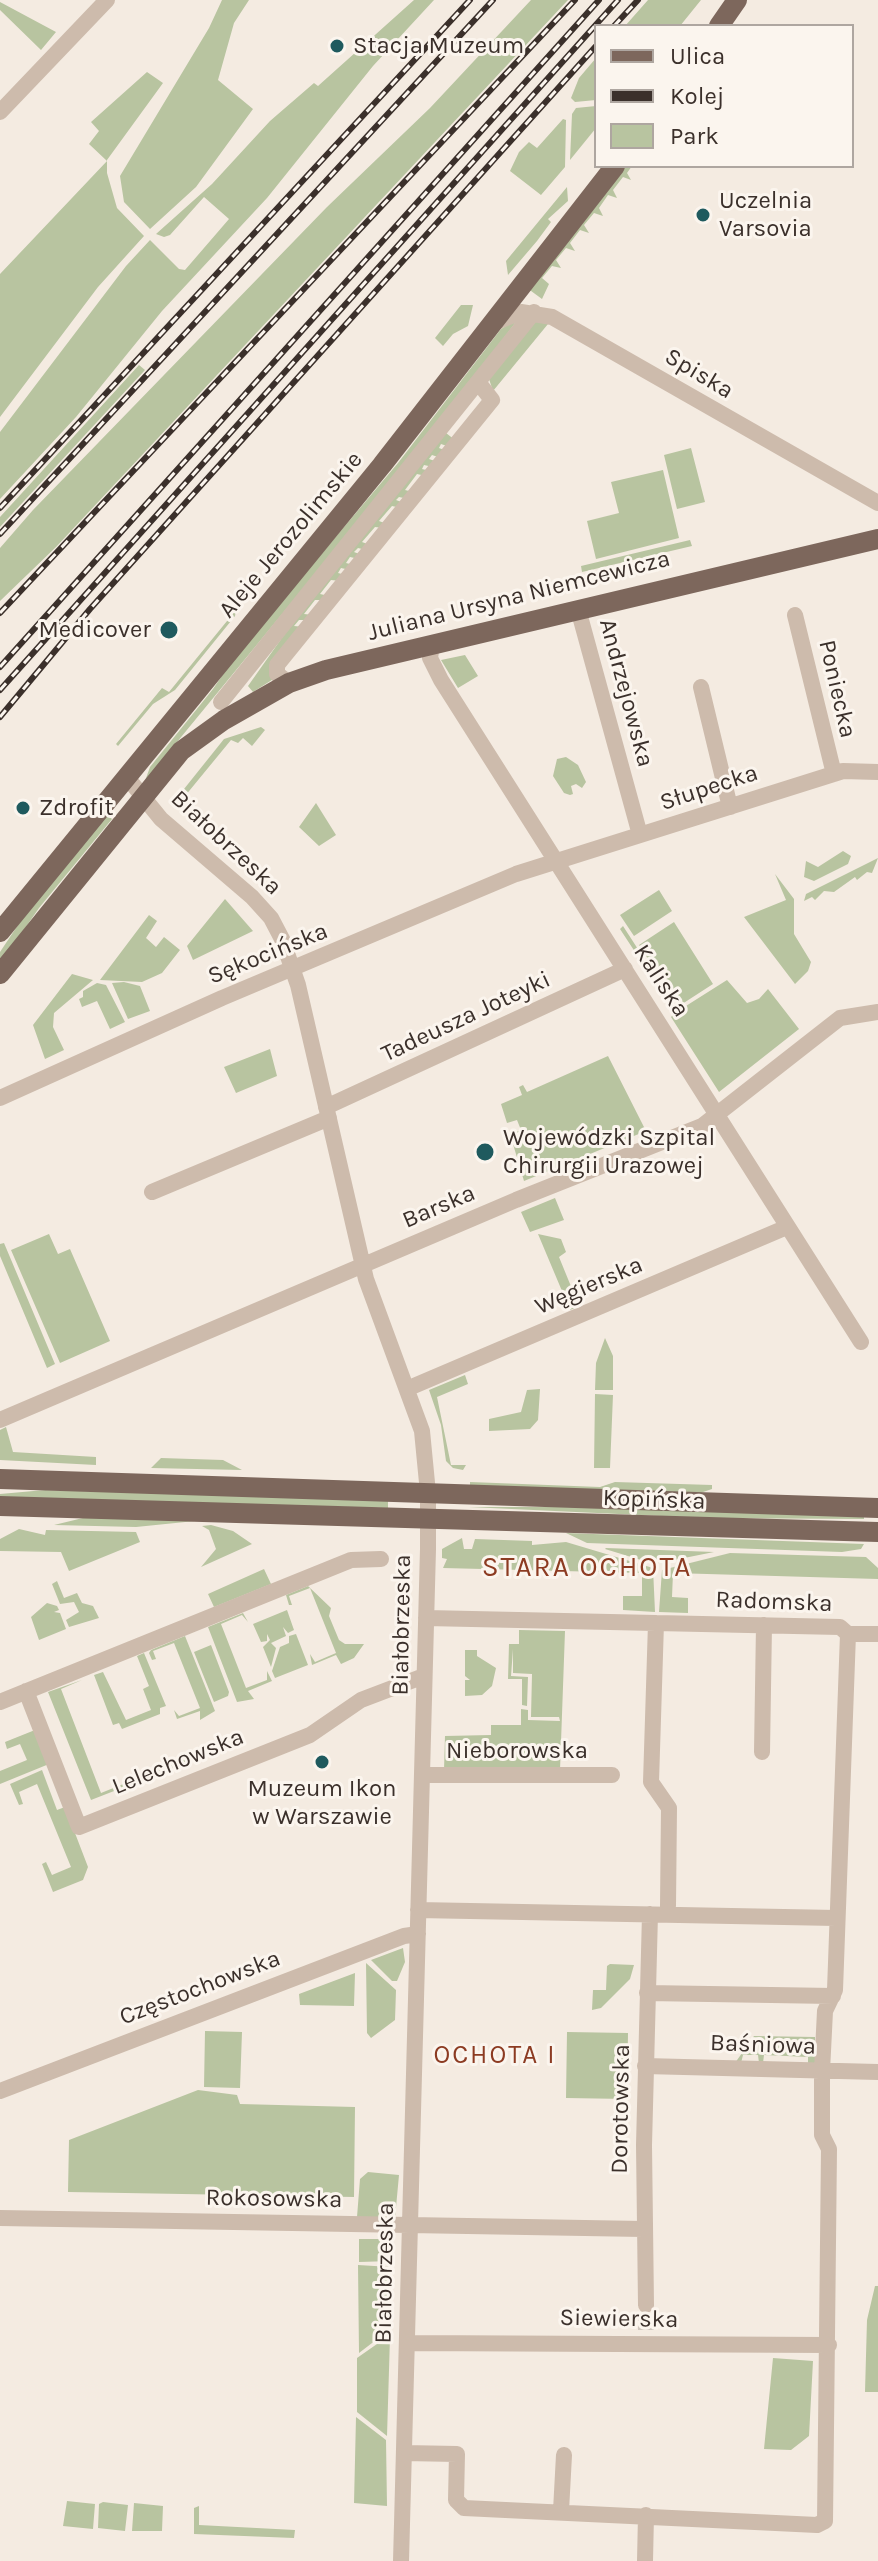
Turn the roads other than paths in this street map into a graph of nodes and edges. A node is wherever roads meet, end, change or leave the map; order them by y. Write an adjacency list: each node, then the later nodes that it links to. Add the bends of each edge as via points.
1 (107, 0): 4 (street)
2 (737, 0): 3 (main road)
3 (720, 24)
4 (0, 112)
5 (613, 168): 7 (main road, Aleje Jerozolimskie)
6 (534, 312): 7 (street, via 515,313); 8 (street); 9 (street, Spiska, via 552,317)
7 (491, 324): 20 (main road, Aleje Jerozolimskie)
8 (478, 382): 15 (street, via 492,400 277,665 276,672); 17 (street)
9 (877, 504)
10 (878, 523): 11 (street)
11 (871, 540): 12 (main road, Juliana Ursyna Niemcewicza)
12 (578, 609): 14 (main road, Juliana Ursyna Niemcewicza); 23 (street, Andrzejowska)
13 (795, 615): 19 (street, Poniecka)
14 (432, 644): 15 (main road, Juliana Ursyna Niemcewicza); 24 (street, Kaliska, via 430,658 441,680)
15 (289, 683): 21 (main road, Juliana Ursyna Niemcewicza, via 188,745)
16 (701, 687): 22 (street)
17 (221, 702)
18 (878, 772): 19 (street, Słupecka)
19 (834, 774): 22 (street, Słupecka)
20 (126, 776): 21 (street, Białobrzeska); 25 (main road, Aleje Jerozolimskie)
21 (143, 798): 26 (street, Białobrzeska, via 262,907); 28 (main road)
22 (730, 807): 23 (street, Słupecka)
23 (640, 835): 24 (street, Słupecka)
24 (557, 862): 26 (street, Sękocińska, via 516,874); 27 (street, Kaliska)
25 (0, 932)
26 (293, 968): 30 (street, Sękocińska); 31 (street, Białobrzeska)
27 (625, 969): 31 (street, Tadeusza Joteyki); 32 (street, Kaliska)
28 (0, 974)
29 (878, 1012): 32 (street, Barska, via 840,1018)
30 (0, 1098)
31 (328, 1112): 33 (street, Tadeusza Joteyki); 35 (street, Białobrzeska)
32 (718, 1116): 34 (street, Kaliska); 35 (street, Barska)
33 (152, 1192)
34 (787, 1227): 36 (street, Kaliska); 37 (street, Węgierska)
35 (362, 1265): 37 (street, Białobrzeska); 38 (street, Barska)
36 (861, 1342)
37 (409, 1388): 40 (street, Białobrzeska, via 422,1431)
38 (0, 1420)
39 (0, 1479): 40 (main road, Kopińska)
40 (428, 1493): 42 (main road, Kopińska); 43 (street, Białobrzeska)
41 (0, 1506): 43 (main road, Kopińska)
42 (878, 1508)
43 (428, 1516): 44 (main road, Kopińska); 46 (street, Białobrzeska)
44 (878, 1532)
45 (381, 1559): 52 (street, via 351,1560)
46 (426, 1618): 47 (street, Radomska); 51 (street, Białobrzeska)
47 (656, 1623): 48 (street, Radomska); 57 (street, via 651,1782 669,1808)
48 (764, 1625): 49 (street, Radomska, via 840,1627); 54 (street)
49 (848, 1634): 50 (street, Radomska); 60 (street)
50 (878, 1634)
51 (424, 1676): 52 (street, Lelechowska, via 361,1700 310,1735 79,1827); 55 (street, Białobrzeska)
52 (26, 1691): 53 (street)
53 (0, 1702)
54 (762, 1752)
55 (422, 1775): 56 (street, Nieborowska); 58 (street, Białobrzeska)
56 (612, 1775)
57 (668, 1906)
58 (418, 1910): 59 (street); 61 (street, Białobrzeska)
59 (650, 1914): 60 (street); 62 (street, Dorotowska)
60 (836, 1918): 63 (street)
61 (418, 1934): 67 (street, Częstochowska); 69 (street, Białobrzeska)
62 (647, 1993): 63 (street); 64 (street, Dorotowska)
63 (833, 1996): 65 (street, via 825,2011)
64 (645, 2066): 65 (street, Baśniowa); 70 (street, Dorotowska)
65 (822, 2071): 66 (street, Baśniowa); 73 (street, via 822,2135 829,2149 824,2330)
66 (878, 2072)
67 (0, 2091)
68 (0, 2218): 69 (street, Rokosowska)
69 (410, 2226): 70 (street, Rokosowska); 72 (street, Białobrzeska)
70 (643, 2229): 71 (street, Dorotowska)
71 (646, 2305)
72 (407, 2343): 73 (street, Siewierska, via 645,2338); 74 (street, Białobrzeska)
73 (829, 2345): 77 (street, via 825,2521 817,2525)
74 (404, 2453): 76 (street, via 457,2454 460,2507); 78 (street, Białobrzeska)
75 (564, 2455): 76 (street)
76 (561, 2511): 77 (street)
77 (646, 2515): 79 (street)
78 (401, 2561)
79 (645, 2561)

